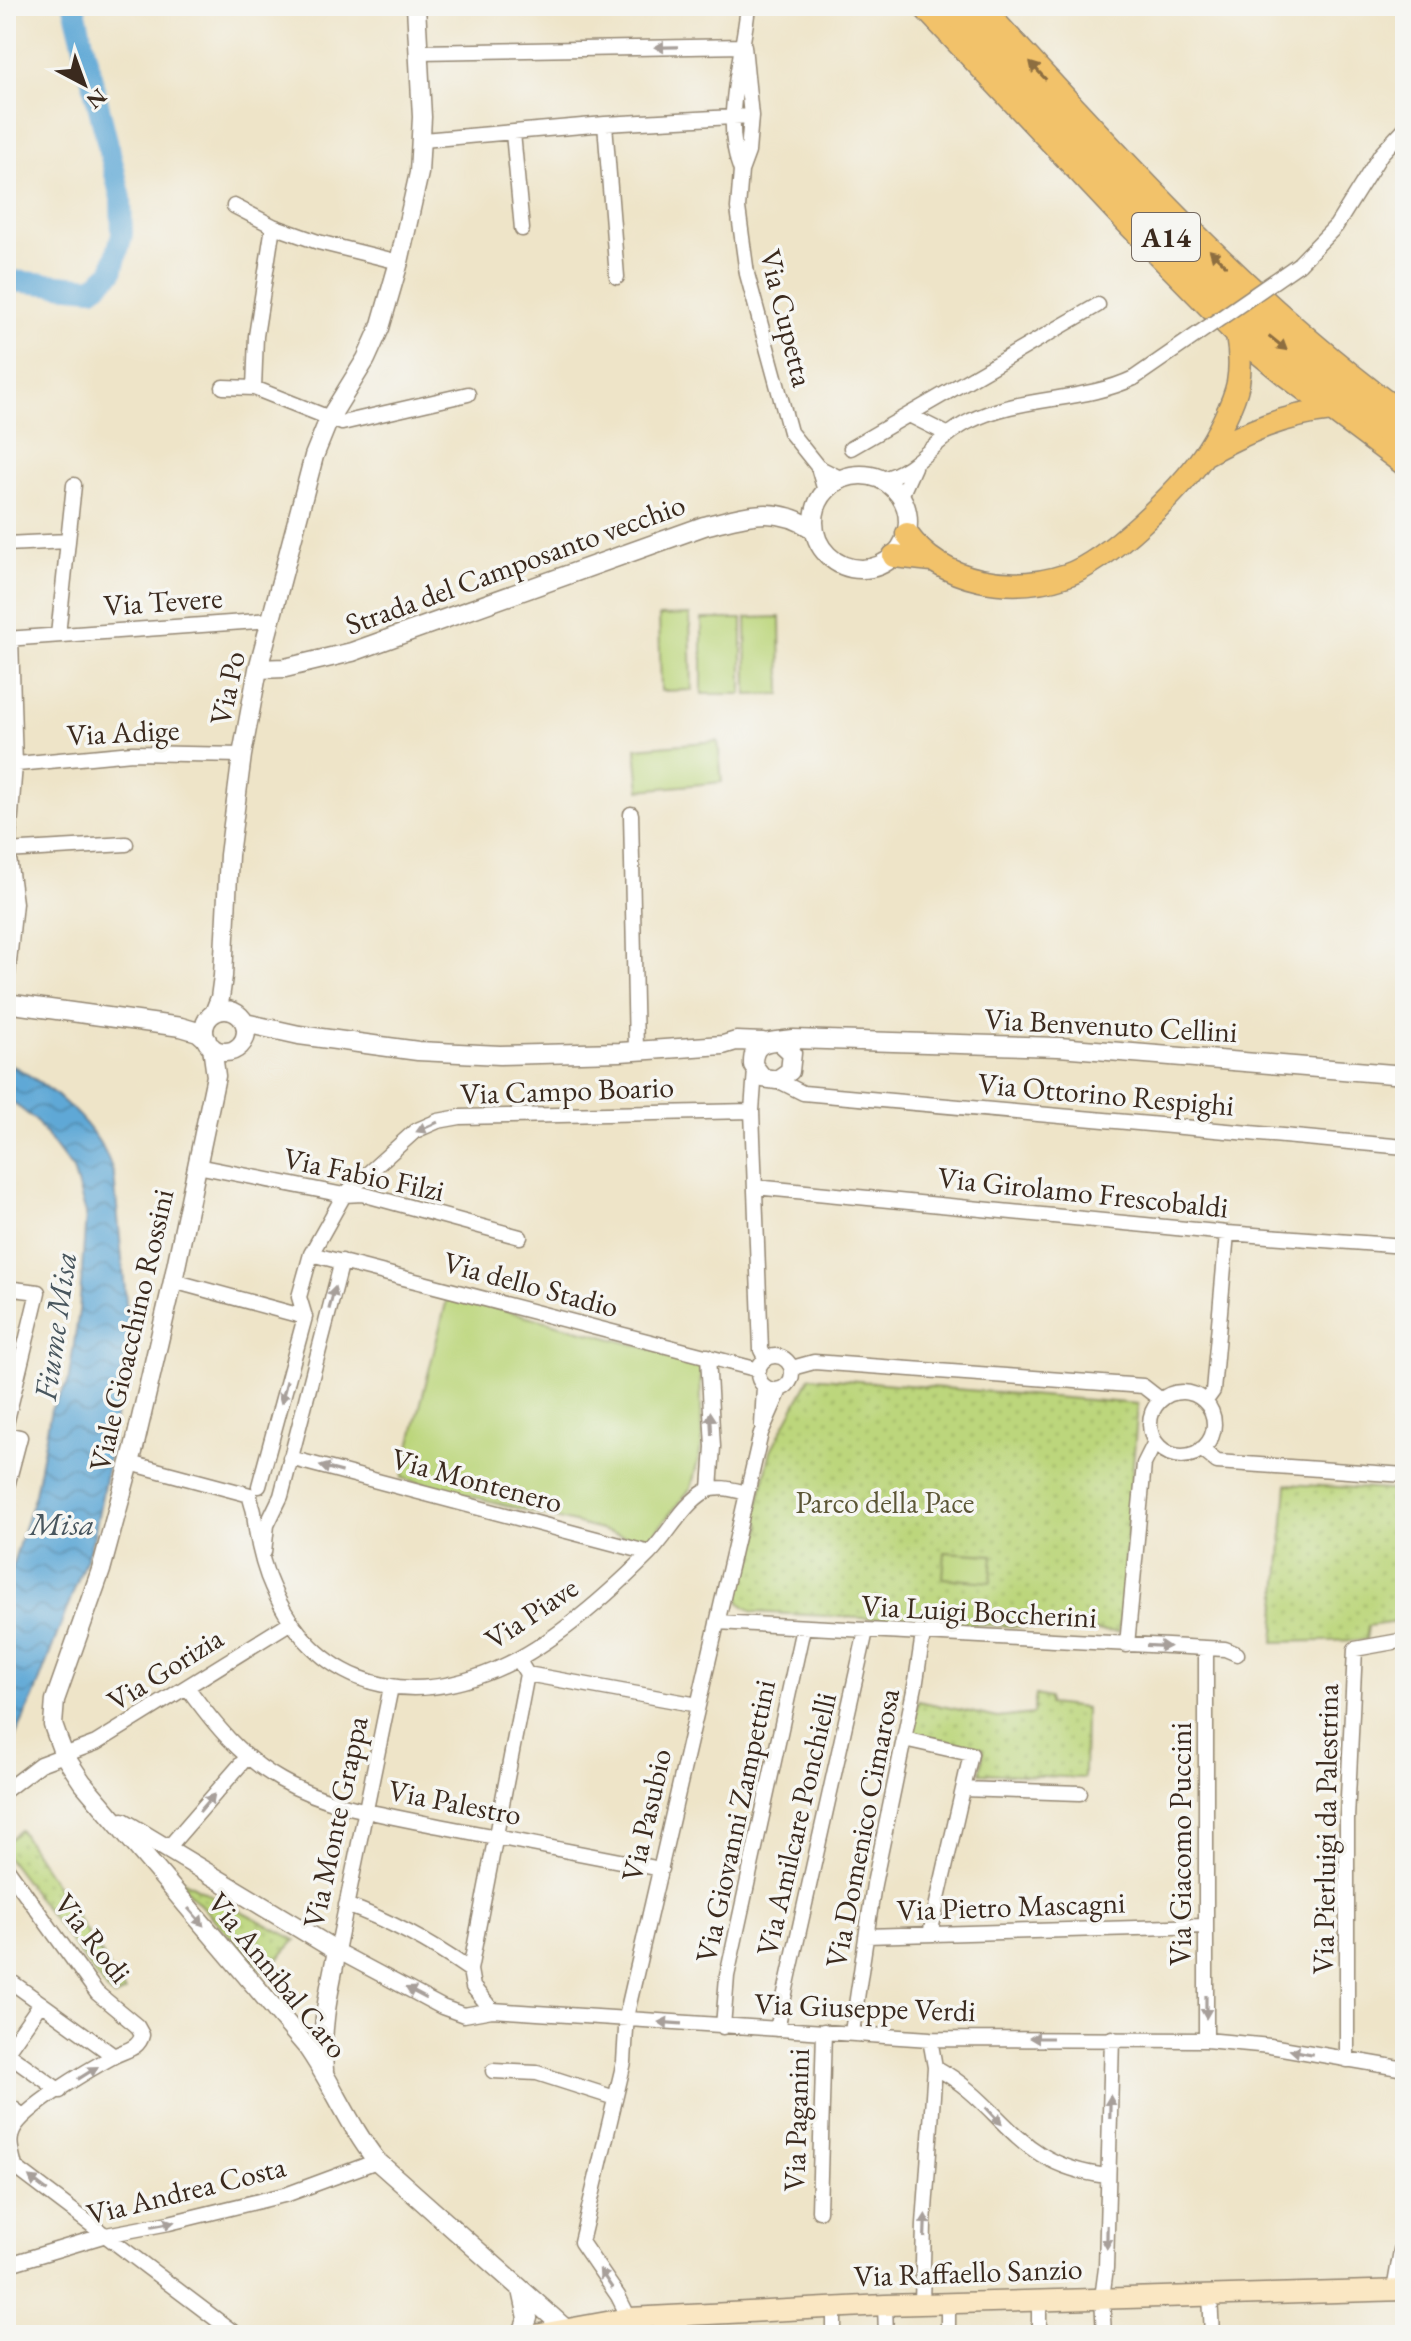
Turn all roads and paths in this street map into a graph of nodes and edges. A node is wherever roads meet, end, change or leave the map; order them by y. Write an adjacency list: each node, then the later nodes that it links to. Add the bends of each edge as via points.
1 (416, 6): 7 (street, Via Po)
2 (748, 6): 6 (street, Via Cupetta)
3 (923, 6): 21 (main road)
4 (950, 6): 33 (highway, A14, one-way to 33, via 1143,215 1260,329)
5 (978, 6): 29 (highway, A14, one-way to 5, via 1277,314 1158,201)
6 (744, 46): 7 (street, one-way to 7); 8 (street, Via Cupetta); 9 (street, Via Cupetta)
7 (419, 52): 13 (street, Via Po)
8 (751, 116): 9 (street); 14 (street, Via Cupetta)
9 (733, 117): 10 (street); 14 (street, Via Cupetta, via 734,152)
10 (605, 124): 12 (street); 19 (street)
11 (1405, 128): 32 (street, bridge, via 1381,154 1336,226 1299,264 1134,378 1118,386 983,414)
12 (513, 133): 13 (street); 17 (street)
13 (423, 140): 18 (street, Via Po)
14 (741, 171): 38 (street, Via Cupetta, via 738,208 747,274 790,432)
15 (234, 206): 16 (street)
16 (273, 226): 18 (street); 25 (street, via 256,336)
17 (522, 229)
18 (399, 262): 30 (street, Via Po, via 374,344)
19 (617, 277)
20 (1098, 305): 28 (street)
21 (1237, 335): 22 (main road); 23 (main road)
22 (1288, 377): 23 (main road, via 1258,376); 27 (main road); 31 (main road, via 1286,401)
23 (1237, 386): 35 (main road)
24 (223, 387): 25 (street)
25 (254, 388): 30 (street)
26 (468, 394): 30 (street, via 342,423)
27 (1332, 410): 31 (main road); 37 (main road)
28 (909, 415): 32 (street); 34 (street)
29 (1405, 418)
30 (329, 419): 52 (street, Via Po, via 314,456)
31 (1275, 421): 35 (main road)
32 (947, 434): 36 (street)
33 (1405, 443)
34 (851, 448)
35 (1204, 455): 51 (main road, via 1138,524 1069,574 999,584)
36 (916, 463): 40 (street); 43 (street)
37 (1405, 465)
38 (818, 467): 39 (street, Via Cupetta); 42 (street, Via Cupetta)
39 (842, 479): 40 (street); 42 (street)
40 (882, 479): 43 (street)
41 (74, 485): 48 (street, Via Tevere)
42 (825, 491): 44 (street)
43 (901, 496): 47 (street, via 909,521)
44 (815, 510): 45 (street, Strada del Camposanto vecchio); 46 (street)
45 (790, 516): 46 (street, Strada del Camposanto vecchio); 55 (street, Strada del Camposanto vecchio, via 760,513 704,526 352,652)
46 (814, 530): 50 (street, via 825,553 846,567 872,568)
47 (907, 534): 50 (street); 51 (main road)
48 (68, 541): 49 (street); 53 (street, Via Tevere)
49 (6, 544)
50 (894, 556): 51 (main road)
51 (932, 560)
52 (271, 620): 53 (street, Via Tevere); 55 (street, Via Po)
53 (58, 635): 54 (street, Via Tevere)
54 (8, 639): 57 (street)
55 (258, 669): 56 (street, Via Po)
56 (242, 755): 57 (street, Via Adige, via 132,753); 61 (street, Via Po, via 229,855)
57 (10, 765): 60 (street)
58 (631, 814): 72 (street)
59 (126, 844): 60 (street)
60 (7, 851): 62 (street, via 15,903)
61 (223, 976): 64 (street, Via Po); 65 (street, Via Po)
62 (6, 991)
63 (6, 1003): 66 (street)
64 (211, 1016): 65 (street, via 225,1010); 66 (street); 68 (street, via 205,1029)
65 (240, 1018): 67 (street, Via Benvenuto Cellini); 71 (street, via 246,1034)
66 (181, 1027): 68 (street, via 198,1032)
67 (299, 1035): 71 (street, Via Benvenuto Cellini); 72 (street, Via Benvenuto Cellini, via 418,1051 500,1055)
68 (209, 1044): 71 (street, via 223,1052); 75 (street, Viale Gioacchino Rossini, via 216,1076)
69 (723, 1045): 70 (street, Via Benvenuto Cellini); 72 (street, Via Benvenuto Cellini); 73 (street, Via Benvenuto Cellini)
70 (778, 1045): 73 (street, via 758,1047); 73 (street, via 792,1065); 74 (street, Via Benvenuto Cellini, via 813,1041 1059,1047)
71 (238, 1047): 75 (street, Viale Gioacchino Rossini)
72 (636, 1050)
73 (768, 1073): 76 (street); 77 (street, Via Ottorino Respighi, via 803,1093)
74 (1405, 1075)
75 (211, 1099): 78 (street, Viale Gioacchino Rossini)
76 (753, 1104): 79 (street); 80 (street, Via Campo Boario, one-way to 80, via 438,1121 415,1131)
77 (1405, 1147)
78 (197, 1166): 80 (street, Via Fabio Filzi); 86 (street, Viale Gioacchino Rossini)
79 (755, 1187): 81 (street, Via Girolamo Frescobaldi); 90 (street)
80 (344, 1195): 82 (street, Via Fabio Filzi, via 362,1194); 84 (street, Via Campo Boario)
81 (1227, 1233): 83 (street, Via Girolamo Frescobaldi); 95 (street, via 1213,1391)
82 (520, 1237)
83 (1405, 1246)
84 (311, 1254): 85 (street, Via dello Stadio); 88 (street, Via Campo Boario, via 299,1297)
85 (342, 1261): 89 (street, Via dello Stadio); 101 (street, one-way to 85)
86 (173, 1281): 88 (street); 102 (street, Viale Gioacchino Rossini)
87 (6, 1288): 96 (street, via 38,1292)
88 (305, 1317): 107 (street, one-way to 107)
89 (708, 1356): 90 (street, Via dello Stadio); 104 (street, one-way to 89)
90 (762, 1364): 91 (street, via 781,1357); 92 (street, via 758,1376)
91 (792, 1368): 93 (street, via 792,1379); 94 (street, via 814,1362 1143,1386)
92 (764, 1386): 93 (street); 97 (street)
93 (780, 1390): 97 (street)
94 (1161, 1400): 95 (street, via 1178,1392); 99 (street, via 1150,1425)
95 (1205, 1402): 100 (street, via 1214,1421)
96 (6, 1424)
97 (761, 1433): 106 (street, Via Pasubio)
98 (13, 1436): 105 (street)
99 (1155, 1442): 100 (street, via 1182,1456); 117 (street, via 1144,1464)
100 (1201, 1449): 103 (street, via 1217,1462)
101 (290, 1458): 107 (street); 108 (street); 109 (street, Via Montenero, one-way to 101)
102 (130, 1463): 107 (street); 126 (street, Viale Gioacchino Rossini, via 101,1570 55,1700 53,1725)
103 (1405, 1475)
104 (710, 1489): 106 (street); 109 (street, Via Piave)
105 (6, 1490)
106 (747, 1493): 112 (street, Via Pasubio)
107 (257, 1494): 108 (street, via 266,1513); 108 (street, via 274,1490); 110 (street, Via Piave, via 256,1543)
108 (275, 1506): 110 (street)
109 (650, 1553): 120 (street, Via Piave, via 597,1601)
110 (263, 1565): 111 (street, Via Piave)
111 (291, 1622): 122 (street, Via Gorizia); 123 (street, Via Piave, via 329,1662 360,1680)
112 (717, 1622): 113 (street, Via Luigi Boccherini); 124 (street, Via Pasubio)
113 (803, 1628): 114 (street, Via Luigi Boccherini); 151 (street, Via Giovanni Zampettini, via 727,1976)
114 (866, 1631): 115 (street, Via Luigi Boccherini); 152 (street, Via Amilcare Ponchielli)
115 (923, 1634): 117 (street, Via Luigi Boccherini); 125 (street, Via Domenico Cimarosa)
116 (1405, 1640): 160 (street, Via Pierluigi da Palestrina, via 1355,1649 1347,1819)
117 (1127, 1645): 118 (street, Via Luigi Boccherini, one-way to 118)
118 (1206, 1649): 119 (street, Via Luigi Boccherini); 140 (street, Via Giacomo Puccini)
119 (1237, 1654)
120 (518, 1659): 121 (street); 123 (street, Via Piave, via 459,1682)
121 (527, 1674): 124 (street); 133 (street)
122 (187, 1687): 126 (street, Via Gorizia, via 96,1743); 127 (street, Via Palestro, via 217,1729)
123 (391, 1687): 131 (street, Via Monte Grappa)
124 (698, 1705): 137 (street, Via Pasubio)
125 (904, 1739): 128 (street, via 971,1754); 142 (street, Via Domenico Cimarosa)
126 (64, 1755): 129 (street, Via Gorizia, via 40,1764); 132 (street, Via Annibal Caro)
127 (247, 1757): 131 (street, Via Palestro, via 312,1795); 134 (street, one-way to 127)
128 (963, 1789): 130 (street); 141 (street)
129 (6, 1790)
130 (1080, 1793)
131 (366, 1811): 133 (street, Via Palestro); 139 (street, Via Monte Grappa)
132 (110, 1814): 134 (street); 138 (street, Via Annibal Caro)
133 (497, 1837): 137 (street, Via Palestro); 144 (street)
134 (167, 1849): 135 (street)
135 (185, 1860): 138 (street, via 165,1862); 143 (street)
136 (6, 1867): 159 (street, Via Rodi, via 97,1993 137,2026 142,2035 137,2045)
137 (661, 1869): 149 (street, Via Pasubio)
138 (163, 1879): 150 (street, Via Annibal Caro, one-way to 150)
139 (346, 1905): 143 (street, Via Monte Grappa); 144 (street, via 380,1917)
140 (1206, 1926): 141 (street, Via Pietro Mascagni); 157 (street, Via Giacomo Puccini, one-way to 157)
141 (930, 1934): 142 (street, Via Pietro Mascagni)
142 (866, 1936): 154 (street, Via Domenico Cimarosa)
143 (337, 1951): 147 (street, Via Giuseppe Verdi, one-way to 143, via 464,2015 442,2007); 148 (street, Via Monte Grappa)
144 (470, 1970): 147 (street, via 473,1987)
145 (6, 1978): 146 (street)
146 (41, 2003): 158 (street); 159 (street)
147 (492, 2010): 149 (street, Via Giuseppe Verdi)
148 (324, 2015): 150 (street, via 312,2023); 164 (street, Via Monte Grappa)
149 (626, 2020): 151 (street, Via Giuseppe Verdi, one-way to 149); 166 (street, Via Pasubio)
150 (287, 2022): 164 (street, Via Annibal Caro)
151 (723, 2027): 152 (street, Via Giuseppe Verdi)
152 (777, 2029): 153 (street, Via Giuseppe Verdi)
153 (824, 2031): 154 (street, Via Giuseppe Verdi); 172 (street, Via Paganini)
154 (852, 2032): 156 (street, Via Giuseppe Verdi)
155 (1112, 2038): 156 (street, Via Giuseppe Verdi, one-way to 156); 157 (street, Via Giuseppe Verdi); 171 (street, one-way to 155)
156 (930, 2039): 161 (street)
157 (1206, 2040): 160 (street, Via Giuseppe Verdi, one-way to 157)
158 (6, 2053): 165 (street)
159 (114, 2056): 165 (street, Via Rodi, one-way to 159)
160 (1347, 2060): 162 (street, Via Giuseppe Verdi)
161 (935, 2067): 171 (street, one-way to 171, via 968,2087 1031,2150 1087,2174); 182 (street, one-way to 161)
162 (1405, 2069)
163 (493, 2071): 166 (street, via 537,2073)
164 (325, 2072): 169 (street, Via Annibal Caro, via 354,2131)
165 (60, 2091): 168 (street, Via Rodi)
166 (615, 2098): 185 (street, Via Pasubio, one-way to 166, via 581,2242)
167 (6, 2103): 168 (street)
168 (23, 2116): 170 (street, via 11,2133)
169 (377, 2161): 174 (street, Via Andrea Costa, one-way to 169, via 288,2194); 176 (street, Via Annibal Caro)
170 (11, 2168): 174 (street, one-way to 170)
171 (1108, 2176): 179 (street, one-way to 179)
172 (819, 2211)
173 (1405, 2228): 177 (street)
174 (106, 2235): 175 (street, Via Andrea Costa); 187 (street)
175 (6, 2265)
176 (522, 2290): 186 (street, Via Annibal Caro); 188 (street, via 528,2311)
177 (1399, 2290): 178 (main road, Via Raffaello Sanzio)
178 (1210, 2295): 179 (main road, Via Raffaello Sanzio); 196 (street)
179 (1102, 2298): 180 (main road, Via Raffaello Sanzio); 195 (street)
180 (1039, 2300): 181 (main road, Via Raffaello Sanzio); 194 (street)
181 (948, 2303): 182 (main road, Via Raffaello Sanzio); 193 (street)
182 (922, 2304): 183 (main road, Via Raffaello Sanzio)
183 (885, 2305): 184 (main road, Via Raffaello Sanzio); 192 (street)
184 (834, 2307): 185 (main road, Via Raffaello Sanzio); 191 (street)
185 (629, 2318): 186 (main road, Via Raffaello Sanzio); 190 (street)
186 (567, 2332): 189 (main road, Via Raffaello Sanzio)
187 (237, 2335)
188 (521, 2335)
189 (535, 2335)
190 (643, 2335)
191 (834, 2335)
192 (886, 2335)
193 (948, 2335)
194 (1039, 2335)
195 (1104, 2335)
196 (1212, 2335)

